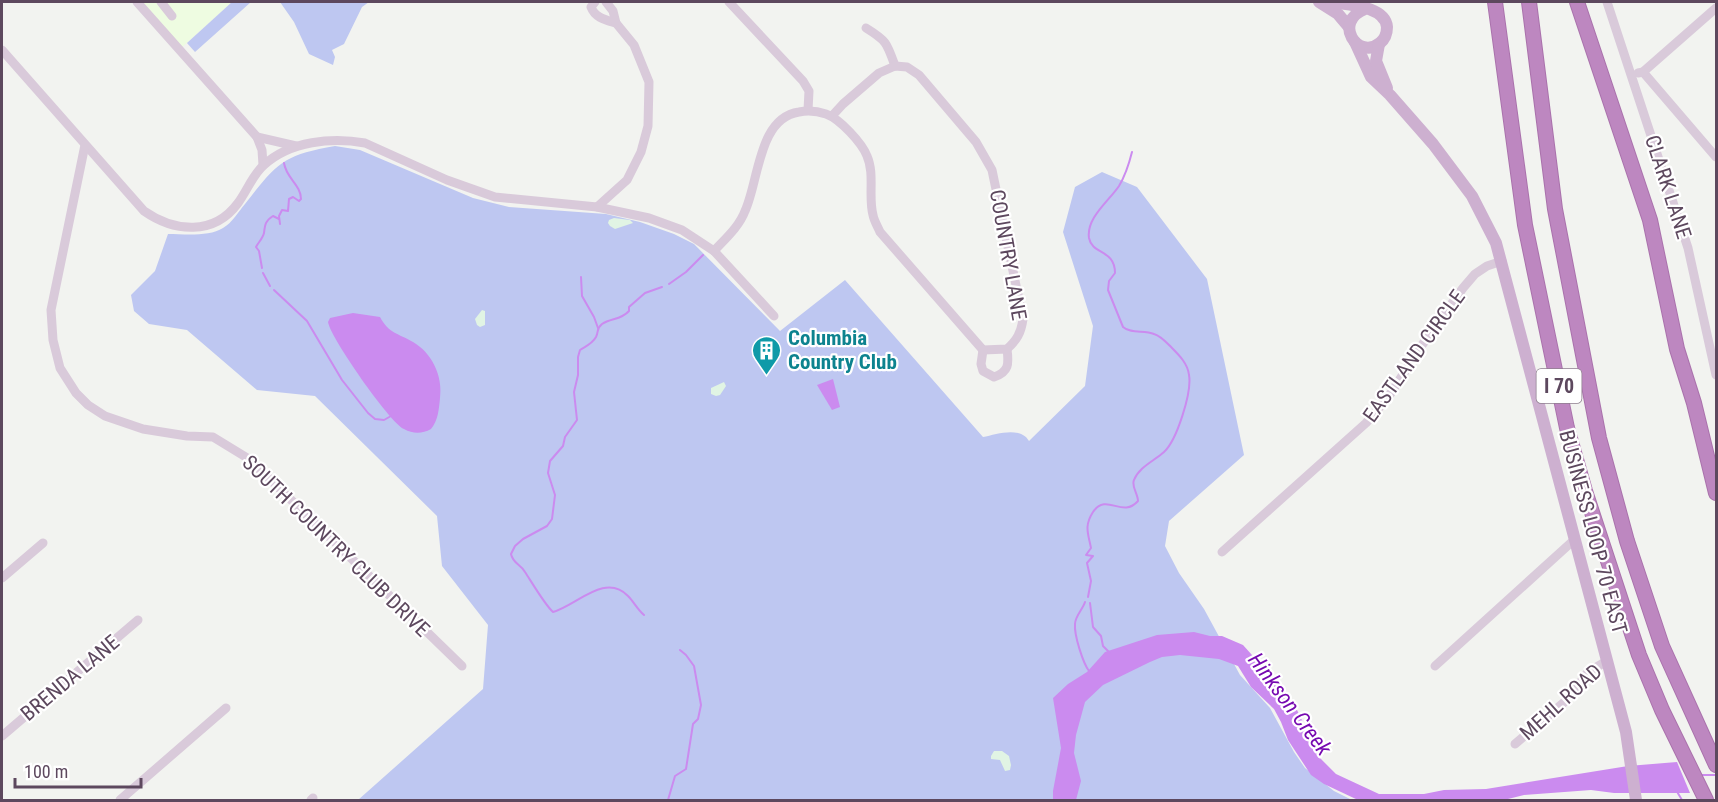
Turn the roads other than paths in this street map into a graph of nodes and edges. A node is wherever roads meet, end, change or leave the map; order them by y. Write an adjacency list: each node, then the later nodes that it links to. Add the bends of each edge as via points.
1 (137, 2): 27 (street)
2 (161, 2): 14 (street)
3 (595, 2): 15 (street, via 593,12)
4 (606, 2): 15 (street)
5 (729, 2): 25 (street, via 803,81 809,91)
6 (1319, 2): 16 (main road)
7 (1331, 2): 13 (main road)
8 (1496, 2): 54 (highway, I 70, via 1525,225 1567,428 1638,655)
9 (1529, 2): 51 (highway, I 70, via 1556,209 1599,438 1627,541 1662,646)
10 (1577, 2): 39 (highway, via 1650,220 1677,350)
11 (1607, 2): 23 (street, CLARK LANE)
12 (1716, 8): 22 (street)
13 (1365, 9): 16 (main road, via 1351,18); 19 (main road, via 1381,14 1386,21 1387,30)
14 (172, 16)
15 (615, 23): 32 (street, via 633,45 649,82 648,126 627,180)
16 (1349, 27): 18 (main road)
17 (866, 28): 21 (street, via 888,44)
18 (1355, 42): 19 (main road, via 1362,47); 24 (main road, BUSINESS LOOP 70 EAST, via 1371,76)
19 (1379, 44): 24 (main road, BUSINESS LOOP 70 EAST, via 1376,61)
20 (2, 50): 28 (street)
21 (895, 66): 26 (street, via 879,73); 36 (street, COUNTRY LANE, via 907,67 919,75 976,142 992,170 1023,320 1022,332)
22 (1643, 72): 23 (street); 30 (street)
23 (1630, 75): 38 (street, CLARK LANE, via 1688,248)
24 (1390, 95): 34 (main road, BUSINESS LOOP 70 EAST, via 1472,196)
25 (808, 110): 26 (street); 33 (street, via 790,113 772,130 746,211)
26 (832, 116): 37 (street, via 861,144 869,159 873,215 880,232)
27 (257, 137): 29 (street); 31 (street)
28 (85, 145): 31 (street, via 144,211 172,226 204,226 218,221 238,204); 46 (street, SOUTH COUNTRY CLUB DRIVE, via 51,310 56,354 68,381 88,405 120,423 213,437 249,459)
29 (296, 146): 31 (street); 32 (street, via 322,141 364,143 495,197)
30 (1716, 157)
31 (263, 165)
32 (597, 207): 33 (street, via 682,230)
33 (714, 251): 35 (street)
34 (1502, 261): 40 (main road, BUSINESS LOOP 70 EAST); 42 (street, EASTLAND CIRCLE, via 1475,274 1463,288 1366,423)
35 (774, 316)
36 (1007, 349): 37 (street, COUNTRY LANE); 37 (street, via 1007,369 994,377 983,371)
37 (983, 350)
38 (1716, 371)
39 (1716, 493)
40 (1574, 540): 45 (main road, BUSINESS LOOP 70 EAST); 47 (street)
41 (43, 543): 43 (street)
42 (1222, 552)
43 (2, 578)
44 (138, 620): 49 (street, BRENDA LANE)
45 (1606, 661): 50 (street, MEHL ROAD, via 1588,672 1568,699); 53 (main road, BUSINESS LOOP 70 EAST, via 1626,732)
46 (462, 666)
47 (1435, 666)
48 (226, 708): 52 (street)
49 (2, 736)
50 (1515, 744)
51 (1716, 765)
52 (120, 801)
53 (1636, 801)
54 (1706, 801)

